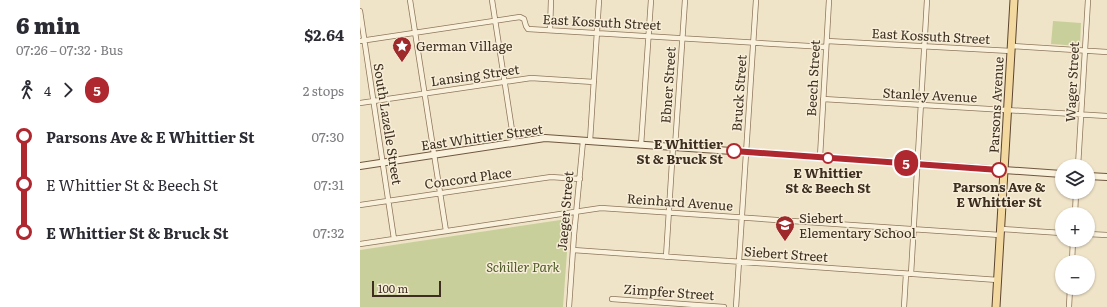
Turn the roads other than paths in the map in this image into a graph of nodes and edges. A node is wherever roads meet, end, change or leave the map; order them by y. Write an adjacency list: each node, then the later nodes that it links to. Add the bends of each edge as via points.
1 (410, 0): 15 (street)
2 (492, 0): 13 (street)
3 (551, 0): 14 (street)
4 (600, 0): 16 (street)
5 (651, 0): 17 (street)
6 (685, 0): 18 (street, Ebner Street)
7 (756, 0): 21 (street, Bruck Street)
8 (829, 0): 20 (street, Beech Street)
9 (927, 0): 23 (street)
10 (1014, 0): 24 (main road, Parsons Avenue)
11 (1088, 0): 25 (street, Wager Street)
12 (360, 11): 19 (street, South Lazelle Street)
13 (496, 21): 14 (street, East Kossuth Street, via 520,17 524,19 528,29); 15 (street, East Kossuth Street); 27 (street)
14 (550, 30): 16 (street, East Kossuth Street)
15 (415, 33): 19 (street, East Kossuth Street); 29 (street)
16 (598, 33): 17 (street, East Kossuth Street); 28 (street)
17 (648, 36): 18 (street, East Kossuth Street); 40 (street)
18 (682, 38): 21 (street, East Kossuth Street); 41 (street, Ebner Street)
19 (362, 41): 31 (street, South Lazelle Street)
20 (827, 41): 22 (street, Beech Street); 23 (street, East Kossuth Street)
21 (753, 43): 22 (street, East Kossuth Street); 42 (street, Bruck Street)
22 (826, 47): 30 (street, Beech Street)
23 (924, 47): 24 (street, East Kossuth Street); 33 (street)
24 (1011, 49): 25 (street, East Kossuth Street); 34 (main road, Parsons Avenue)
25 (1085, 50): 26 (street, East Kossuth Street); 35 (street, Wager Street)
26 (1107, 52)
27 (505, 82): 28 (street, Lansing Street, via 536,78); 29 (street, Lansing Street); 39 (street)
28 (594, 82): 38 (street)
29 (424, 94): 31 (street, Lansing Street); 43 (street)
30 (823, 100): 33 (street, Stanley Avenue); 44 (street, Beech Street)
31 (373, 101): 32 (street, Lansing Street); 46 (street, South Lazelle Street)
32 (360, 103)
33 (921, 105): 34 (street, Stanley Avenue); 47 (street)
34 (1008, 110): 35 (street, Stanley Avenue); 49 (main road, Parsons Avenue)
35 (1081, 114): 36 (street, Stanley Avenue); 45 (street, Wager Street)
36 (1107, 116)
37 (583, 141): 38 (street, East Whittier Street); 39 (street, East Whittier Street, via 545,138); 53 (street, Jaeger Street)
38 (590, 141): 40 (street, East Whittier Street)
39 (514, 142): 43 (street, East Whittier Street)
40 (641, 145): 41 (street, East Whittier Street)
41 (674, 147): 42 (street, East Whittier Street); 58 (street, Ebner Street)
42 (746, 152): 44 (street, East Whittier Street); 59 (street, Bruck Street)
43 (433, 155): 46 (street, East Whittier Street); 54 (street)
44 (820, 157): 47 (street, East Whittier Street)
45 (1078, 159)
46 (382, 162): 48 (street, East Whittier Street); 55 (street, South Lazelle Street)
47 (917, 164): 49 (street, East Whittier Street); 60 (street)
48 (360, 166)
49 (1004, 170): 50 (street, East Whittier Street); 62 (main road, Parsons Avenue)
50 (1055, 174)
51 (1095, 176): 52 (street)
52 (1107, 177)
53 (580, 179): 54 (street, Concord Place, via 551,177); 57 (street, Jaeger Street)
54 (440, 193): 55 (street, Concord Place); 61 (street)
55 (388, 201): 56 (street, Concord Place); 66 (street, South Lazelle Street)
56 (360, 205)
57 (577, 212): 58 (street, Reinhard Avenue, via 601,208); 61 (street, Reinhard Avenue); 68 (street, Jaeger Street)
58 (669, 213): 59 (street, Reinhard Avenue); 69 (street, Ebner Street)
59 (742, 218): 60 (street, Reinhard Avenue); 70 (street, Bruck Street)
60 (914, 229): 62 (street, Reinhard Avenue); 71 (street)
61 (446, 231): 66 (street, Reinhard Avenue)
62 (1000, 232): 63 (street, Reinhard Avenue); 72 (main road, Parsons Avenue)
63 (1055, 233)
64 (1095, 234): 65 (street)
65 (1107, 235)
66 (394, 239): 67 (street, Reinhard Avenue)
67 (360, 244)
68 (572, 250): 69 (street, Siebert Street); 75 (street, Jaeger Street)
69 (666, 257): 70 (street, Siebert Street)
70 (739, 262): 71 (street, Siebert Street); 77 (street, Bruck Street)
71 (908, 274): 72 (street, Siebert Street); 78 (street)
72 (998, 280): 79 (main road, Parsons Avenue)
73 (1070, 295): 80 (street)
74 (612, 299): 76 (street, Zimpfer Street)
75 (569, 307)
76 (724, 307)
77 (736, 307)
78 (904, 307)
79 (996, 307)
80 (1069, 307)

